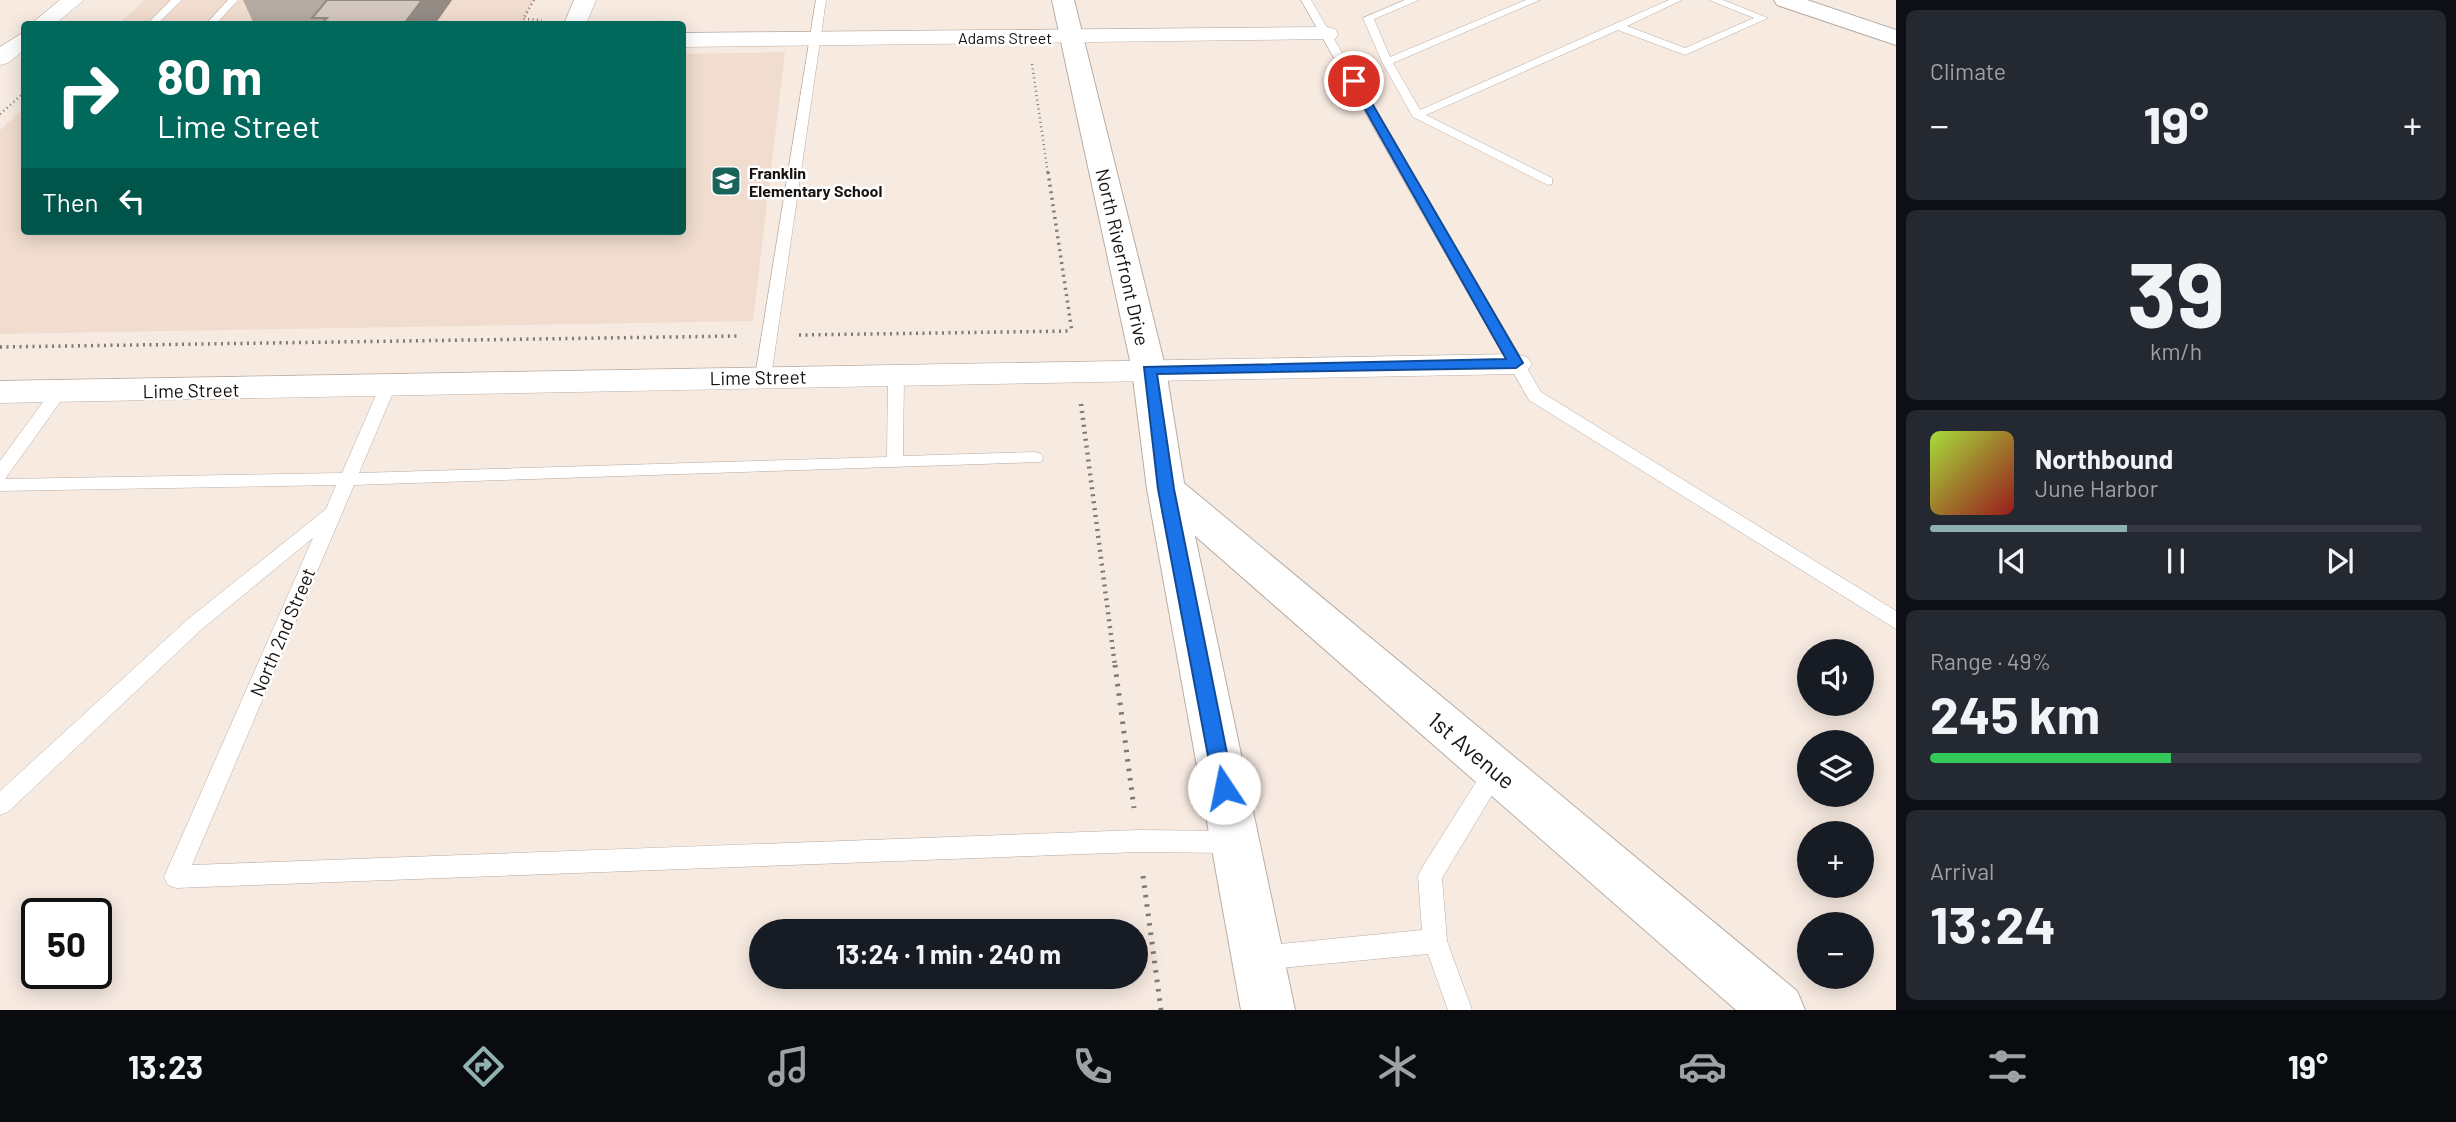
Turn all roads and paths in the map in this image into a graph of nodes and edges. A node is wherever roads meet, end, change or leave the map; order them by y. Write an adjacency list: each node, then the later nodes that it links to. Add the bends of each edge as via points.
1 (73, 0): 13 (street)
2 (177, 0): 14 (lane)
3 (233, 0): 15 (lane)
4 (585, 0): 16 (street)
5 (821, 0): 22 (lane)
6 (1063, 0): 19 (main road, North Riverfront Drive)
7 (1306, 0): 18 (lane)
8 (1415, 0): 24 (lane, via 1368,18)
9 (1535, 0): 24 (lane)
10 (1676, 0): 17 (lane)
11 (1714, 0): 17 (lane, via 1763,18 1685,52)
12 (1785, 0): 21 (main road)
13 (46, 21)
14 (155, 21)
15 (214, 21)
16 (576, 21)
17 (1617, 26): 27 (lane)
18 (1327, 34): 19 (street, Adams Street); 32 (lane)
19 (1072, 36): 20 (street, Adams Street); 33 (main road, North Riverfront Drive)
20 (1028, 37): 22 (street, Adams Street); 29 (path)
21 (1896, 38)
22 (814, 39): 23 (street, Adams Street); 30 (lane)
23 (686, 40)
24 (1387, 62): 27 (lane)
25 (21, 96): 26 (path)
26 (0, 114)
27 (1417, 115): 28 (lane)
28 (1548, 181)
29 (1072, 331): 30 (path); 34 (path)
30 (769, 335): 31 (path); 36 (lane)
31 (0, 347)
32 (1516, 363): 33 (street, Lime Street); 47 (lane, via 1535,396)
33 (1149, 370): 34 (street, Lime Street); 45 (main road, North Riverfront Drive)
34 (1077, 371): 35 (street, Lime Street); 50 (path)
35 (896, 374): 36 (street, Lime Street); 41 (lane)
36 (763, 377): 37 (street, Lime Street)
37 (387, 388): 38 (street, Lime Street); 43 (lane, North 2nd Street)
38 (60, 391): 39 (street, Lime Street); 42 (lane)
39 (0, 392)
40 (1035, 458): 41 (lane)
41 (895, 463): 43 (lane)
42 (0, 474)
43 (347, 479): 44 (lane); 46 (lane, North 2nd Street)
44 (0, 485)
45 (1166, 489): 48 (main road, 1st Avenue); 51 (main road, North Riverfront Drive)
46 (334, 512): 49 (lane, via 195,624); 50 (lane, North 2nd Street, via 176,877)
47 (1896, 621)
48 (1496, 770): 52 (lane, via 1430,876); 57 (main road, 1st Avenue)
49 (0, 805)
50 (1139, 841): 51 (lane); 54 (path)
51 (1235, 842): 53 (main road, North Riverfront Drive)
52 (1435, 941): 53 (lane); 56 (lane)
53 (1258, 958): 55 (main road, North Riverfront Drive)
54 (1160, 1010)
55 (1268, 1010)
56 (1461, 1010)
57 (1778, 1010)

